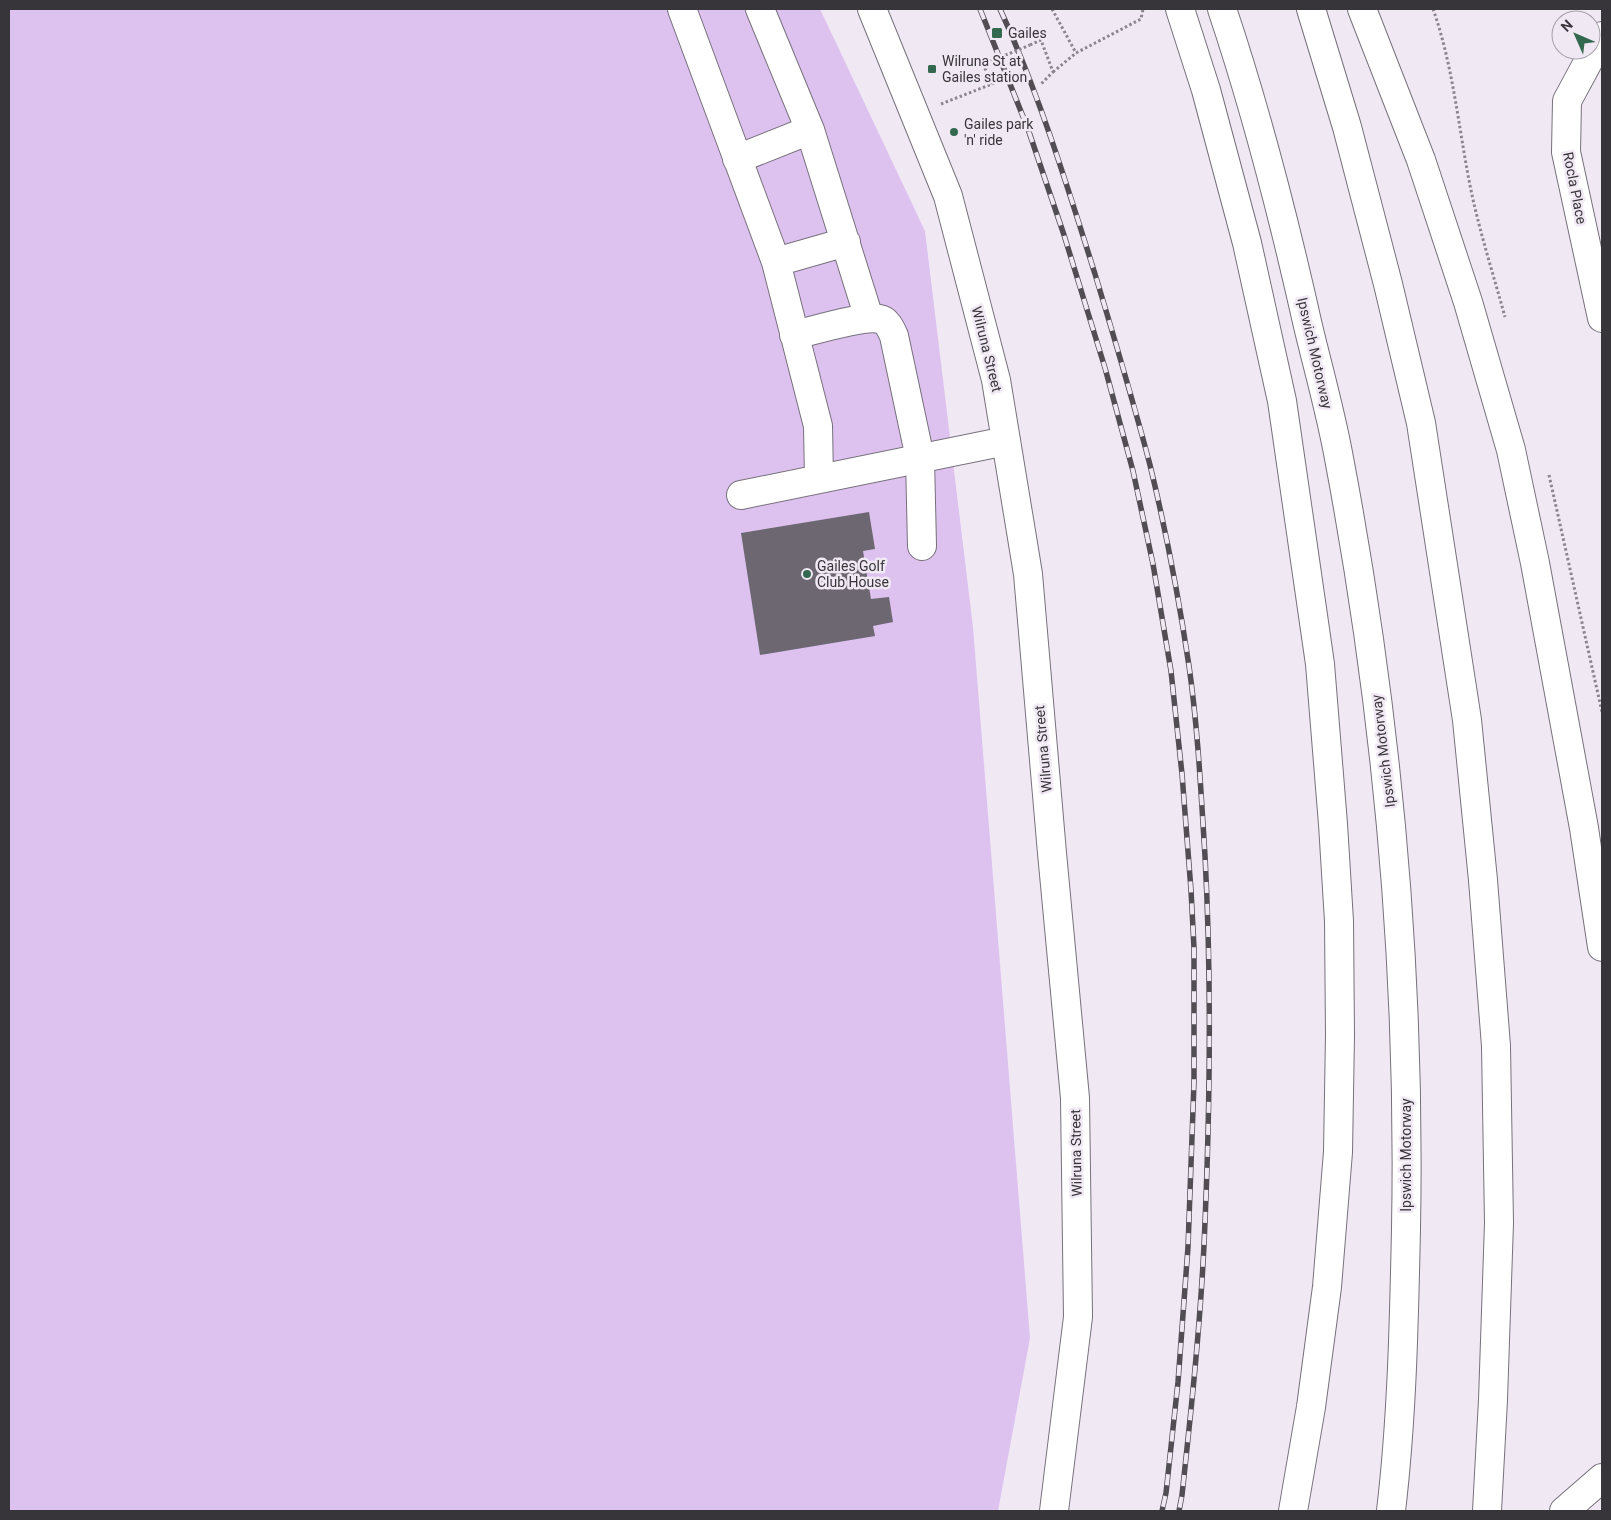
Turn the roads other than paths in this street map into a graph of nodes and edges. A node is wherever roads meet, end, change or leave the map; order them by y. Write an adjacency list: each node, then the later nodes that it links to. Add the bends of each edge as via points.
1 (682, 9): 10 (main road)
2 (760, 9): 9 (main road)
3 (872, 9): 16 (main road, Wilruna Street, via 948,196 996,380)
4 (1180, 9): 24 (main road, via 1206,90 1244,234 1282,401 1320,664 1334,824 1339,950 1338,1152 1327,1287)
5 (1222, 9): 25 (main road, Ipswich Motorway, via 1283,217 1337,450 1381,723 1396,878 1404,1020 1407,1170 1400,1394)
6 (1311, 9): 26 (main road, via 1347,127 1421,423 1467,720 1496,1056 1499,1224)
7 (1362, 9): 21 (main road, via 1421,160 1468,302 1511,450 1584,828)
8 (1602, 36): 14 (main road, Rocla Place, via 1568,101 1566,152)
9 (810, 130): 10 (main road); 11 (main road)
10 (737, 159): 12 (main road)
11 (846, 242): 12 (main road); 13 (main road)
12 (776, 262): 15 (main road)
13 (869, 318): 15 (main road); 17 (main road, via 882,319 894,336)
14 (1602, 318)
15 (794, 335): 18 (main road, via 818,426)
16 (1006, 441): 17 (main road); 23 (main road, Wilruna Street, via 1028,574 1075,1098 1078,1317)
17 (920, 458): 18 (main road); 20 (main road)
18 (819, 479): 19 (main road)
19 (741, 494)
20 (922, 546)
21 (1602, 948)
22 (1602, 1478): 27 (main road)
23 (1054, 1511)
24 (1293, 1511)
25 (1391, 1511)
26 (1487, 1511)
27 (1564, 1511)

